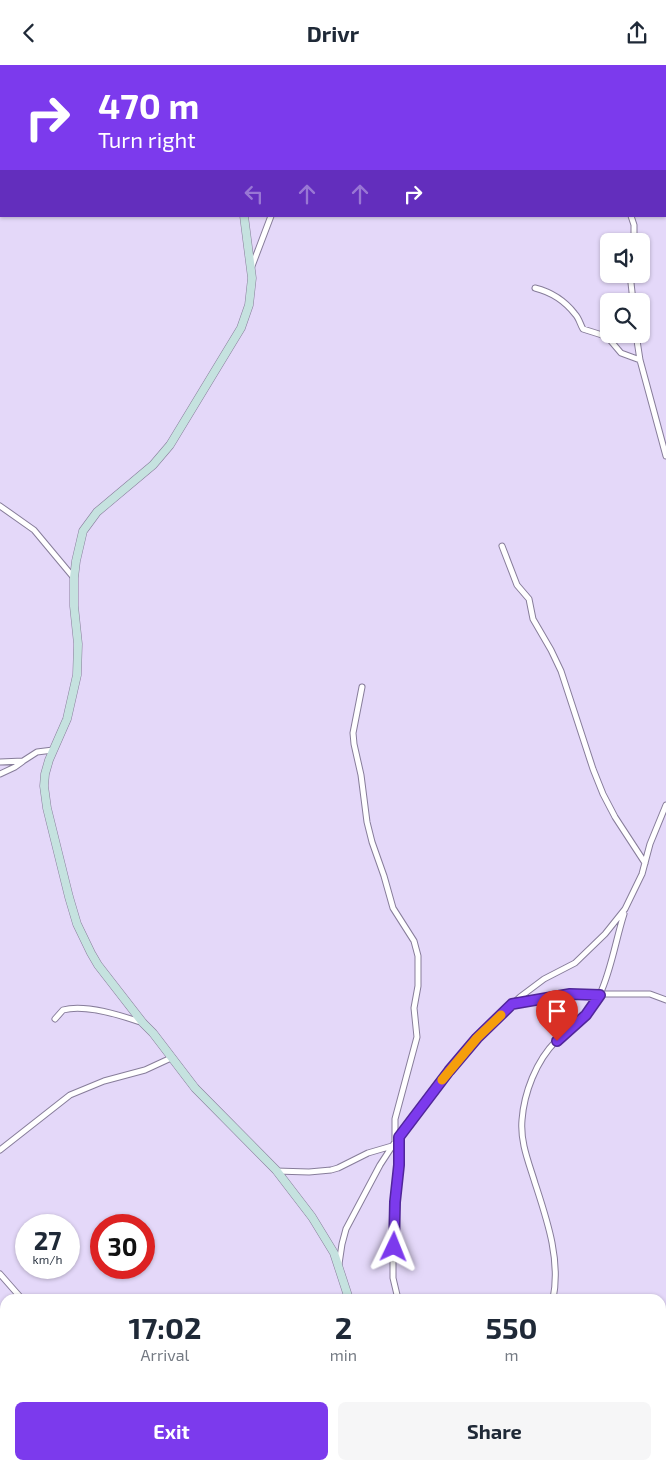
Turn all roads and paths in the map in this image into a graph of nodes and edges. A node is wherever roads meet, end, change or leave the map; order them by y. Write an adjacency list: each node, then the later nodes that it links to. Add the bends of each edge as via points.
1 (244, 217): 5 (street)
2 (271, 217): 5 (street)
3 (631, 217): 4 (street)
4 (634, 233)
5 (252, 266): 12 (street, via 248,305 234,340 161,456 90,519 83,531)
6 (535, 288): 8 (street, via 557,297 576,314 583,329 602,335 621,353)
7 (637, 343): 8 (street)
8 (640, 360): 9 (street)
9 (666, 457)
10 (0, 506): 12 (street, via 34,530)
11 (502, 546): 19 (street, via 517,585 529,599 533,619 561,671 601,788)
12 (74, 578): 14 (street, via 77,675 67,719)
13 (362, 687): 28 (street, via 353,733 366,817 393,908 414,941 418,956 414,1008 417,1037 395,1119)
14 (53, 750): 15 (street, via 37,753); 25 (street, via 45,774 45,796 77,924 98,965)
15 (23, 761): 16 (street); 17 (street)
16 (0, 762)
17 (0, 774)
18 (666, 805): 19 (street)
19 (645, 863): 20 (street)
20 (625, 909): 21 (street); 23 (street, via 575,963 544,979)
21 (600, 995): 22 (street, via 650,994); 23 (street, via 570,994); 36 (street, via 586,1015 547,1051 533,1077 522,1119 524,1147 555,1261)
22 (666, 1000)
23 (512, 1004): 27 (street, via 461,1056)
24 (55, 1019): 25 (street, via 63,1010 74,1009 113,1013)
25 (143, 1023): 26 (street)
26 (171, 1058): 29 (street, via 70,1095); 30 (street)
27 (399, 1137): 28 (street); 35 (street, via 393,1263)
28 (393, 1144): 30 (street, via 331,1170); 31 (street, via 349,1222)
29 (0, 1150)
30 (276, 1171): 31 (street, via 312,1217)
31 (339, 1265): 34 (street)
32 (0, 1274): 33 (street)
33 (18, 1294)
34 (348, 1294)
35 (397, 1294)
36 (554, 1294)

